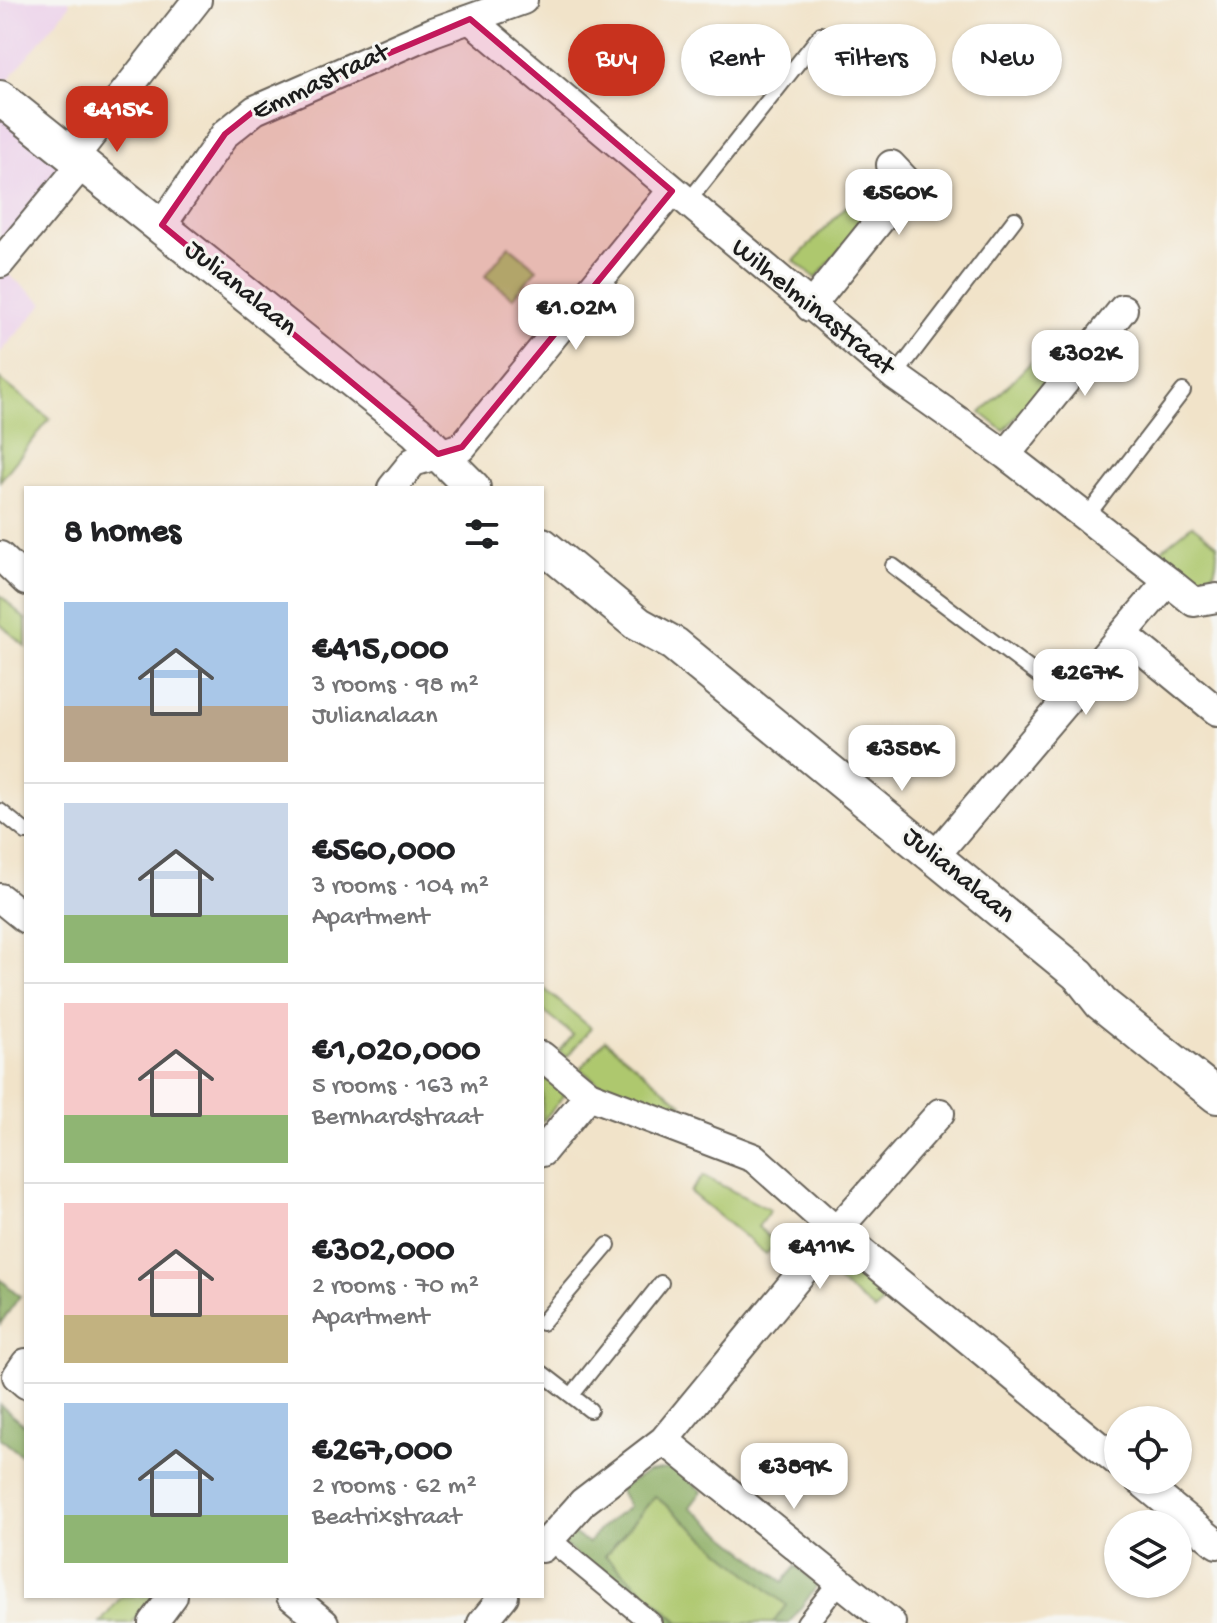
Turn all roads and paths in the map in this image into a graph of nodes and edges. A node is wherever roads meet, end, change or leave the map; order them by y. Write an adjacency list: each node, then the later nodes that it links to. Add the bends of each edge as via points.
1 (197, 0): 6 (street)
2 (523, 0): 3 (street, Emmastraat)
3 (470, 19): 8 (street, Wilhelminastraat); 10 (street, Emmastraat, via 255,110 225,134)
4 (807, 50): 8 (lane)
5 (0, 98): 6 (street, Julianalaan)
6 (78, 161): 10 (street, Julianalaan); 11 (street)
7 (891, 165): 12 (street, via 909,184)
8 (679, 197): 12 (street, Wilhelminastraat); 16 (street, via 462,447)
9 (1015, 219): 14 (lane)
10 (162, 225): 16 (street, Julianalaan)
11 (0, 263)
12 (810, 307): 14 (street, Wilhelminastraat)
13 (1123, 309): 17 (street)
14 (895, 376): 17 (street, Wilhelminastraat)
15 (1183, 391): 20 (lane)
16 (438, 454): 18 (street, via 413,462); 19 (street, Julianalaan)
17 (1006, 455): 20 (street, Wilhelminastraat)
18 (394, 486)
19 (471, 486)
20 (1087, 516): 25 (street, Wilhelminastraat)
21 (544, 547): 32 (street, Julianalaan, via 638,624 674,644)
22 (0, 556): 24 (street)
23 (893, 566): 28 (lane)
24 (24, 579)
25 (1168, 581): 26 (street, Wilhelminastraat, via 1194,602); 27 (street)
26 (1217, 598)
27 (1123, 634): 28 (street); 29 (street)
28 (1068, 698): 32 (street)
29 (1217, 711)
30 (0, 811): 31 (lane)
31 (24, 830)
32 (934, 857): 37 (street, Julianalaan)
33 (0, 898): 34 (street)
34 (24, 917)
35 (544, 1058): 36 (street)
36 (589, 1095): 39 (street); 40 (street, via 754,1158)
37 (1217, 1096)
38 (940, 1113): 40 (street)
39 (544, 1150)
40 (836, 1231): 49 (street); 50 (street)
41 (608, 1245): 43 (lane)
42 (661, 1283): 47 (lane)
43 (544, 1321)
44 (24, 1366): 46 (street, via 17,1376)
45 (544, 1374): 47 (lane)
46 (24, 1382)
47 (572, 1395): 48 (lane)
48 (590, 1410)
49 (664, 1440): 52 (street, via 583,1502); 54 (street)
50 (1104, 1451)
51 (1156, 1494): 53 (street)
52 (546, 1544): 61 (street)
53 (1217, 1544)
54 (840, 1581): 62 (street); 63 (street)
55 (172, 1598): 58 (street)
56 (293, 1598): 59 (street)
57 (502, 1598): 60 (street)
58 (153, 1623)
59 (324, 1623)
60 (482, 1623)
61 (651, 1623)
62 (807, 1623)
63 (891, 1623)

